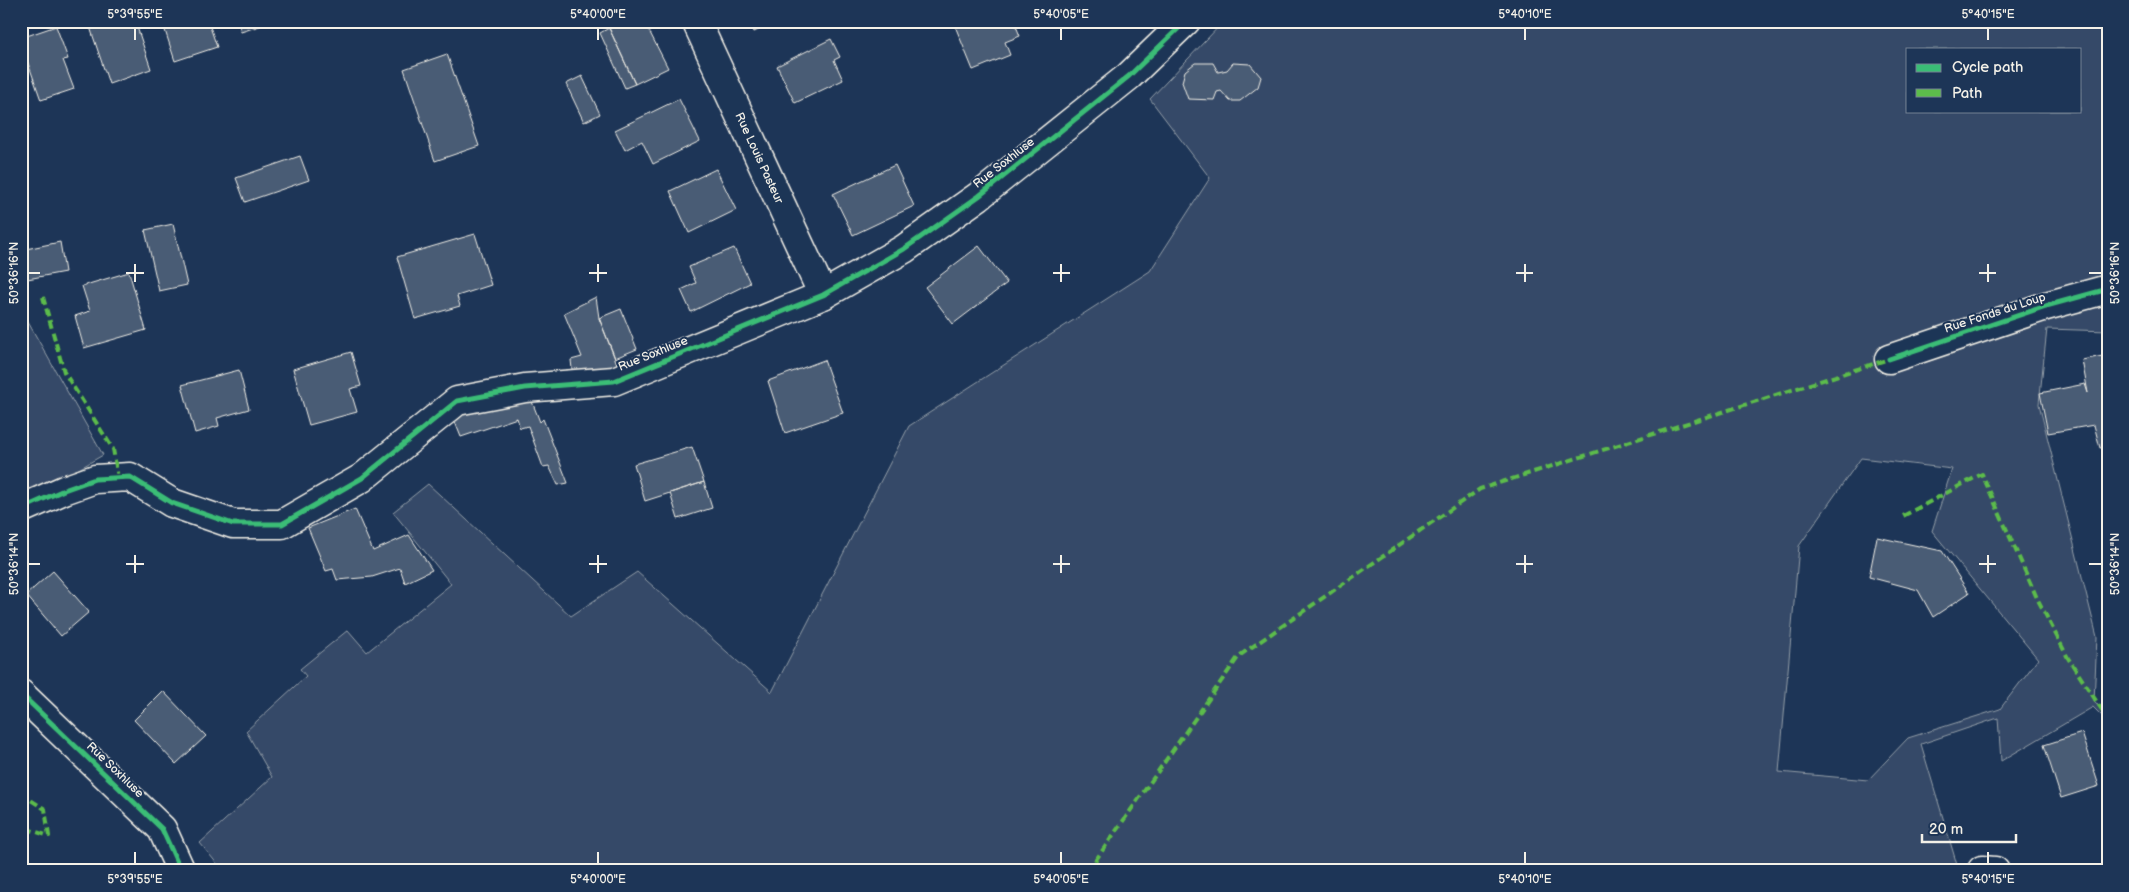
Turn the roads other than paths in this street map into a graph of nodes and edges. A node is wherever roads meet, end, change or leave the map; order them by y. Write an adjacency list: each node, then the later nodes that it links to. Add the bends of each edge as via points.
1 (696, 21): 4 (street, Rue Louis Pasteur)
2 (1186, 21): 4 (street, Rue Soxhluse, via 1130,76 979,196 904,249)
3 (2108, 289): 5 (street, Rue Fonds du Loup, via 2046,306)
4 (823, 295): 6 (street, Rue Soxhluse, via 614,381 525,388 457,401 362,478 282,524 233,524 172,503 130,477 95,479)
5 (1889, 359)
6 (21, 509)
7 (21, 694): 8 (street, Rue Soxhluse, via 162,829)
8 (181, 871)

